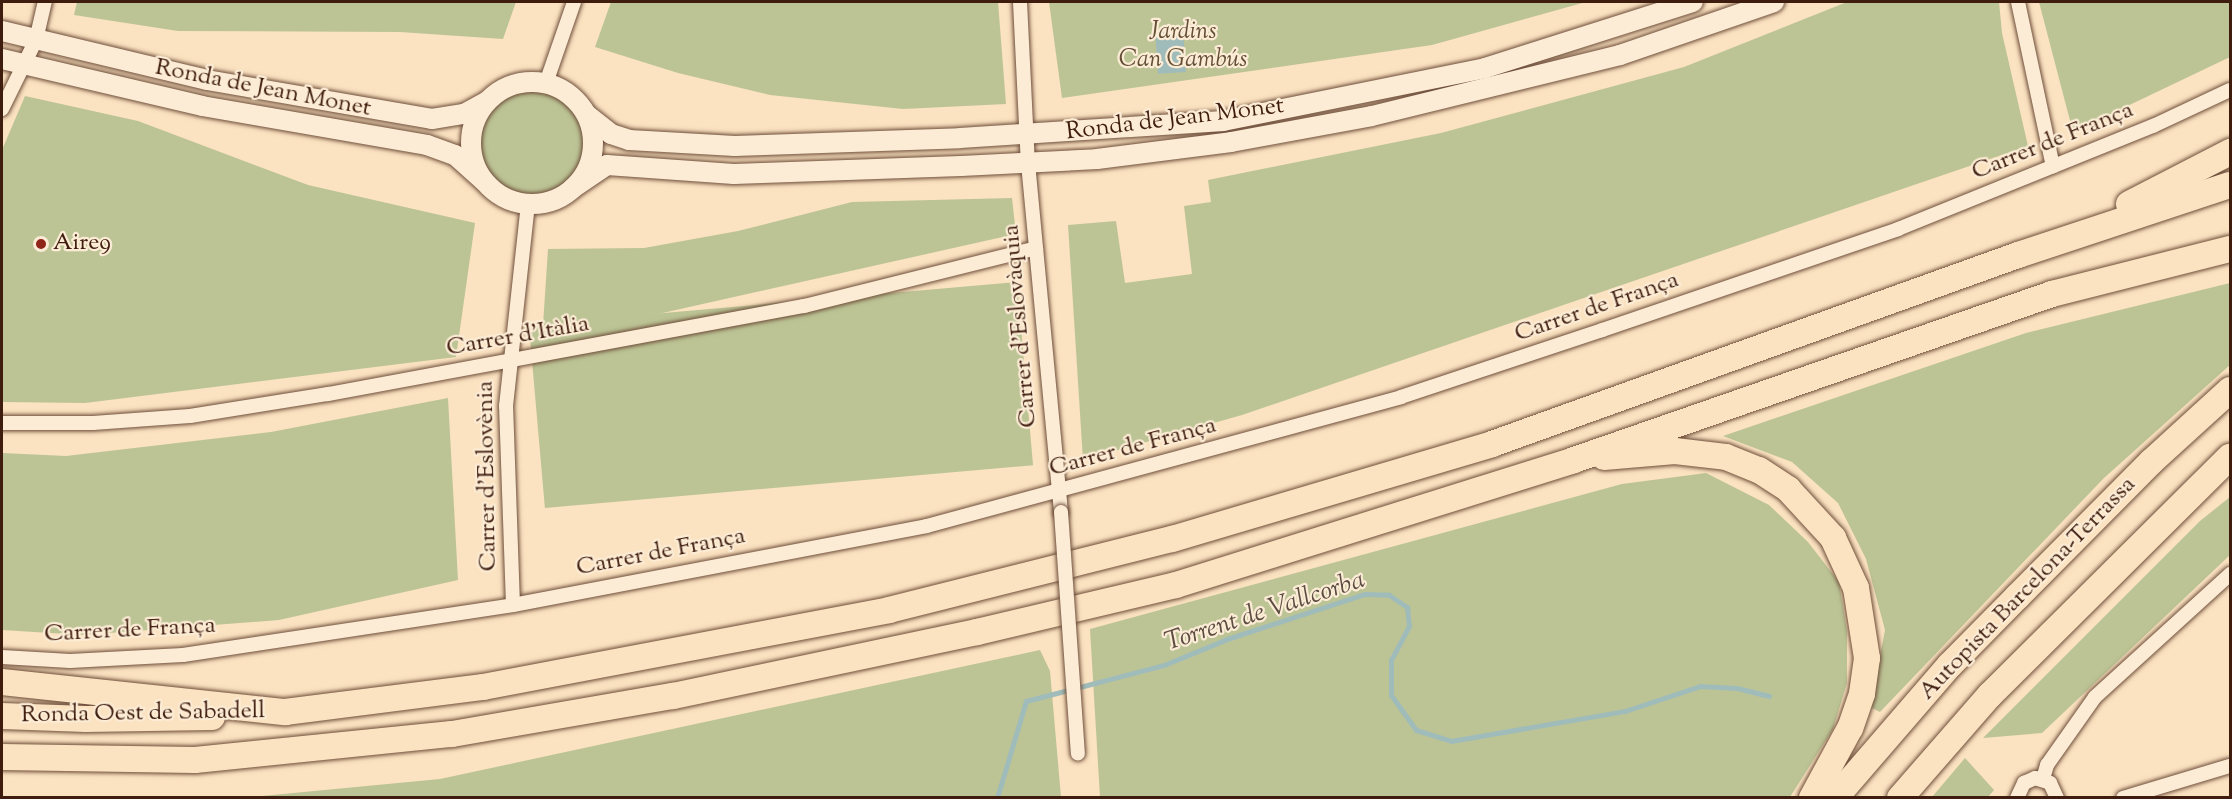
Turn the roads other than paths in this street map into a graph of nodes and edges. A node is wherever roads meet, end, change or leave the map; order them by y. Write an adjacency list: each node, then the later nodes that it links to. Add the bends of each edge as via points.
1 (45, 2): 8 (street)
2 (574, 2): 11 (street)
3 (1020, 2): 16 (street, Carrer d'Eslovàquia)
4 (1693, 2): 16 (street, Ronda de Jean Monet, via 1485,68 1369,94 1223,121)
5 (1774, 2): 18 (street, Ronda de Jean Monet, via 1620,55 1372,116 1231,142)
6 (2018, 2): 19 (street)
7 (2, 31): 8 (street, Ronda de Jean Monet)
8 (36, 40): 10 (street); 13 (street, Ronda de Jean Monet, via 207,80 432,119 464,114)
9 (2, 59): 10 (street, Ronda de Jean Monet)
10 (23, 65): 14 (street); 20 (street, Ronda de Jean Monet, via 207,108 427,145 455,155)
11 (546, 83): 13 (street, via 520,83); 15 (street, via 566,91)
12 (2230, 90): 19 (street, Carrer de França)
13 (486, 102): 20 (street, via 475,121 471,142 474,163)
14 (2, 109)
15 (587, 116): 16 (street, Ronda de Jean Monet, via 611,134 628,140 735,146); 22 (street, via 593,146 586,172)
16 (1027, 134): 18 (street, Carrer d'Eslovàquia)
17 (2230, 152): 26 (highway)
18 (1028, 163): 22 (street, Ronda de Jean Monet, via 734,174 607,165); 24 (street, Carrer d'Eslovàquia)
19 (2053, 166): 33 (street, Carrer de França, via 1898,229 1401,397)
20 (484, 181): 23 (street, via 507,199)
21 (2230, 184): 26 (highway)
22 (573, 188): 23 (street, via 560,197)
23 (528, 204): 27 (street, Carrer d'Eslovènia)
24 (1036, 248): 27 (street, Carrer d'Itàlia, via 804,306); 33 (street, Carrer d'Eslovàquia)
25 (2230, 249): 31 (highway, via 2052,294)
26 (2018, 255): 39 (highway, via 1492,444 1172,539 975,590 792,631 483,687)
27 (509, 362): 29 (street, Carrer d'Itàlia, via 190,416 93,423); 36 (street, Carrer d'Eslovènia, via 506,480)
28 (2230, 390): 46 (highway, Autopista Barcelona-Terrassa, via 2151,462 2010,603 1950,665)
29 (2, 423)
30 (2230, 457): 34 (highway, Autopista Barcelona-Terrassa)
31 (1574, 459): 42 (highway, via 1176,585 847,661 673,696 452,734 195,760); 45 (highway, via 1675,451 1726,457 1759,470 1788,489 1833,538 1856,588 1867,658 1862,694 1850,728)
32 (2230, 467): 34 (highway)
33 (1059, 492): 36 (street, Carrer de França, via 927,526); 41 (street, Carrer d'Eslovàquia, bridge)
34 (2186, 501): 47 (highway, Autopista Barcelona-Terrassa, via 1990,695)
35 (2230, 574): 44 (street, via 2095,697 2047,765)
36 (513, 604): 37 (street, Carrer de França, via 183,655 70,661)
37 (2, 657)
38 (2, 682): 39 (highway)
39 (285, 712): 40 (highway, Ronda Oest de Sabadell, via 86,720)
40 (2, 716)
41 (1078, 753)
42 (2, 757)
43 (2230, 766): 50 (street)
44 (2043, 779): 48 (street, via 2024,783); 49 (street, via 2052,786)
45 (1812, 798)
46 (1835, 798)
47 (1900, 798)
48 (2017, 798)
49 (2057, 798)
50 (2123, 798)

